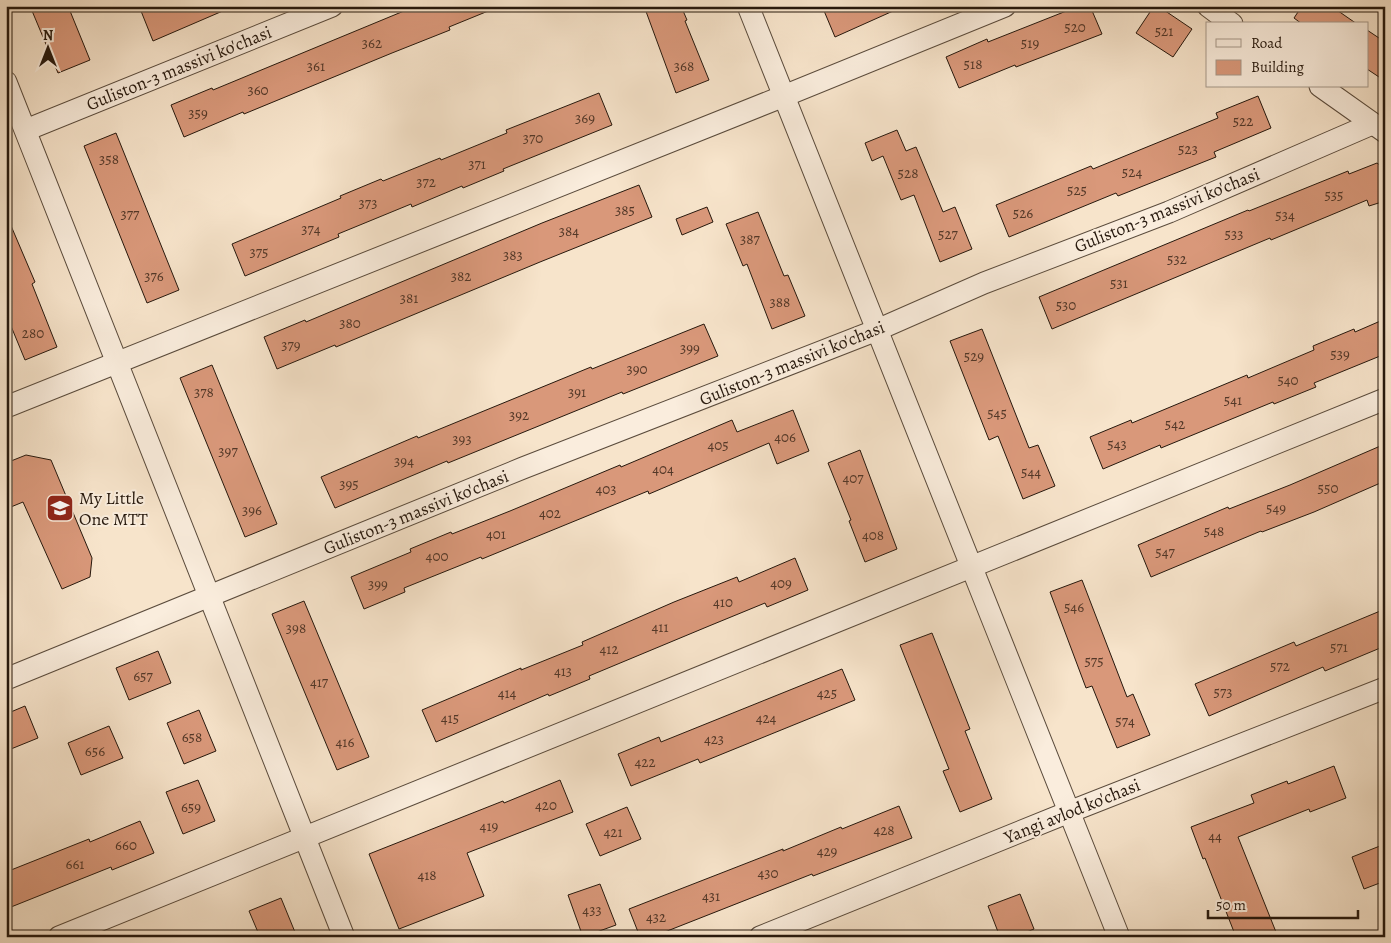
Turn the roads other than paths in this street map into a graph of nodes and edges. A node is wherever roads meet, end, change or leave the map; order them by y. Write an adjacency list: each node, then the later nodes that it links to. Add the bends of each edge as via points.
1 (332, 6): 10 (street, Guliston-3 massivi ko'chasi)
2 (748, 6): 8 (street)
3 (1005, 6): 8 (street)
4 (1208, 6): 5 (street)
5 (1229, 22)
6 (6, 82): 10 (street)
7 (1323, 88): 9 (street, Guliston-3 massivi ko'chasi)
8 (784, 96): 11 (street); 12 (street)
9 (1379, 128): 11 (street, Guliston-3 massivi ko'chasi, via 984,283)
10 (26, 130): 12 (street)
11 (877, 330): 15 (street); 16 (street, Guliston-3 massivi ko'chasi, via 523,468)
12 (117, 362): 14 (street); 16 (street)
13 (1385, 399): 15 (street)
14 (6, 407)
15 (971, 567): 19 (street); 20 (street)
16 (209, 596): 17 (street, Guliston-3 massivi ko'chasi); 20 (street)
17 (6, 679)
18 (1385, 688): 19 (street, Yangi avlod ko'chasi)
19 (1069, 812): 23 (street, Yangi avlod ko'chasi); 24 (street)
20 (304, 838): 21 (street); 22 (street)
21 (59, 937)
22 (344, 937)
23 (760, 937)
24 (1119, 937)

